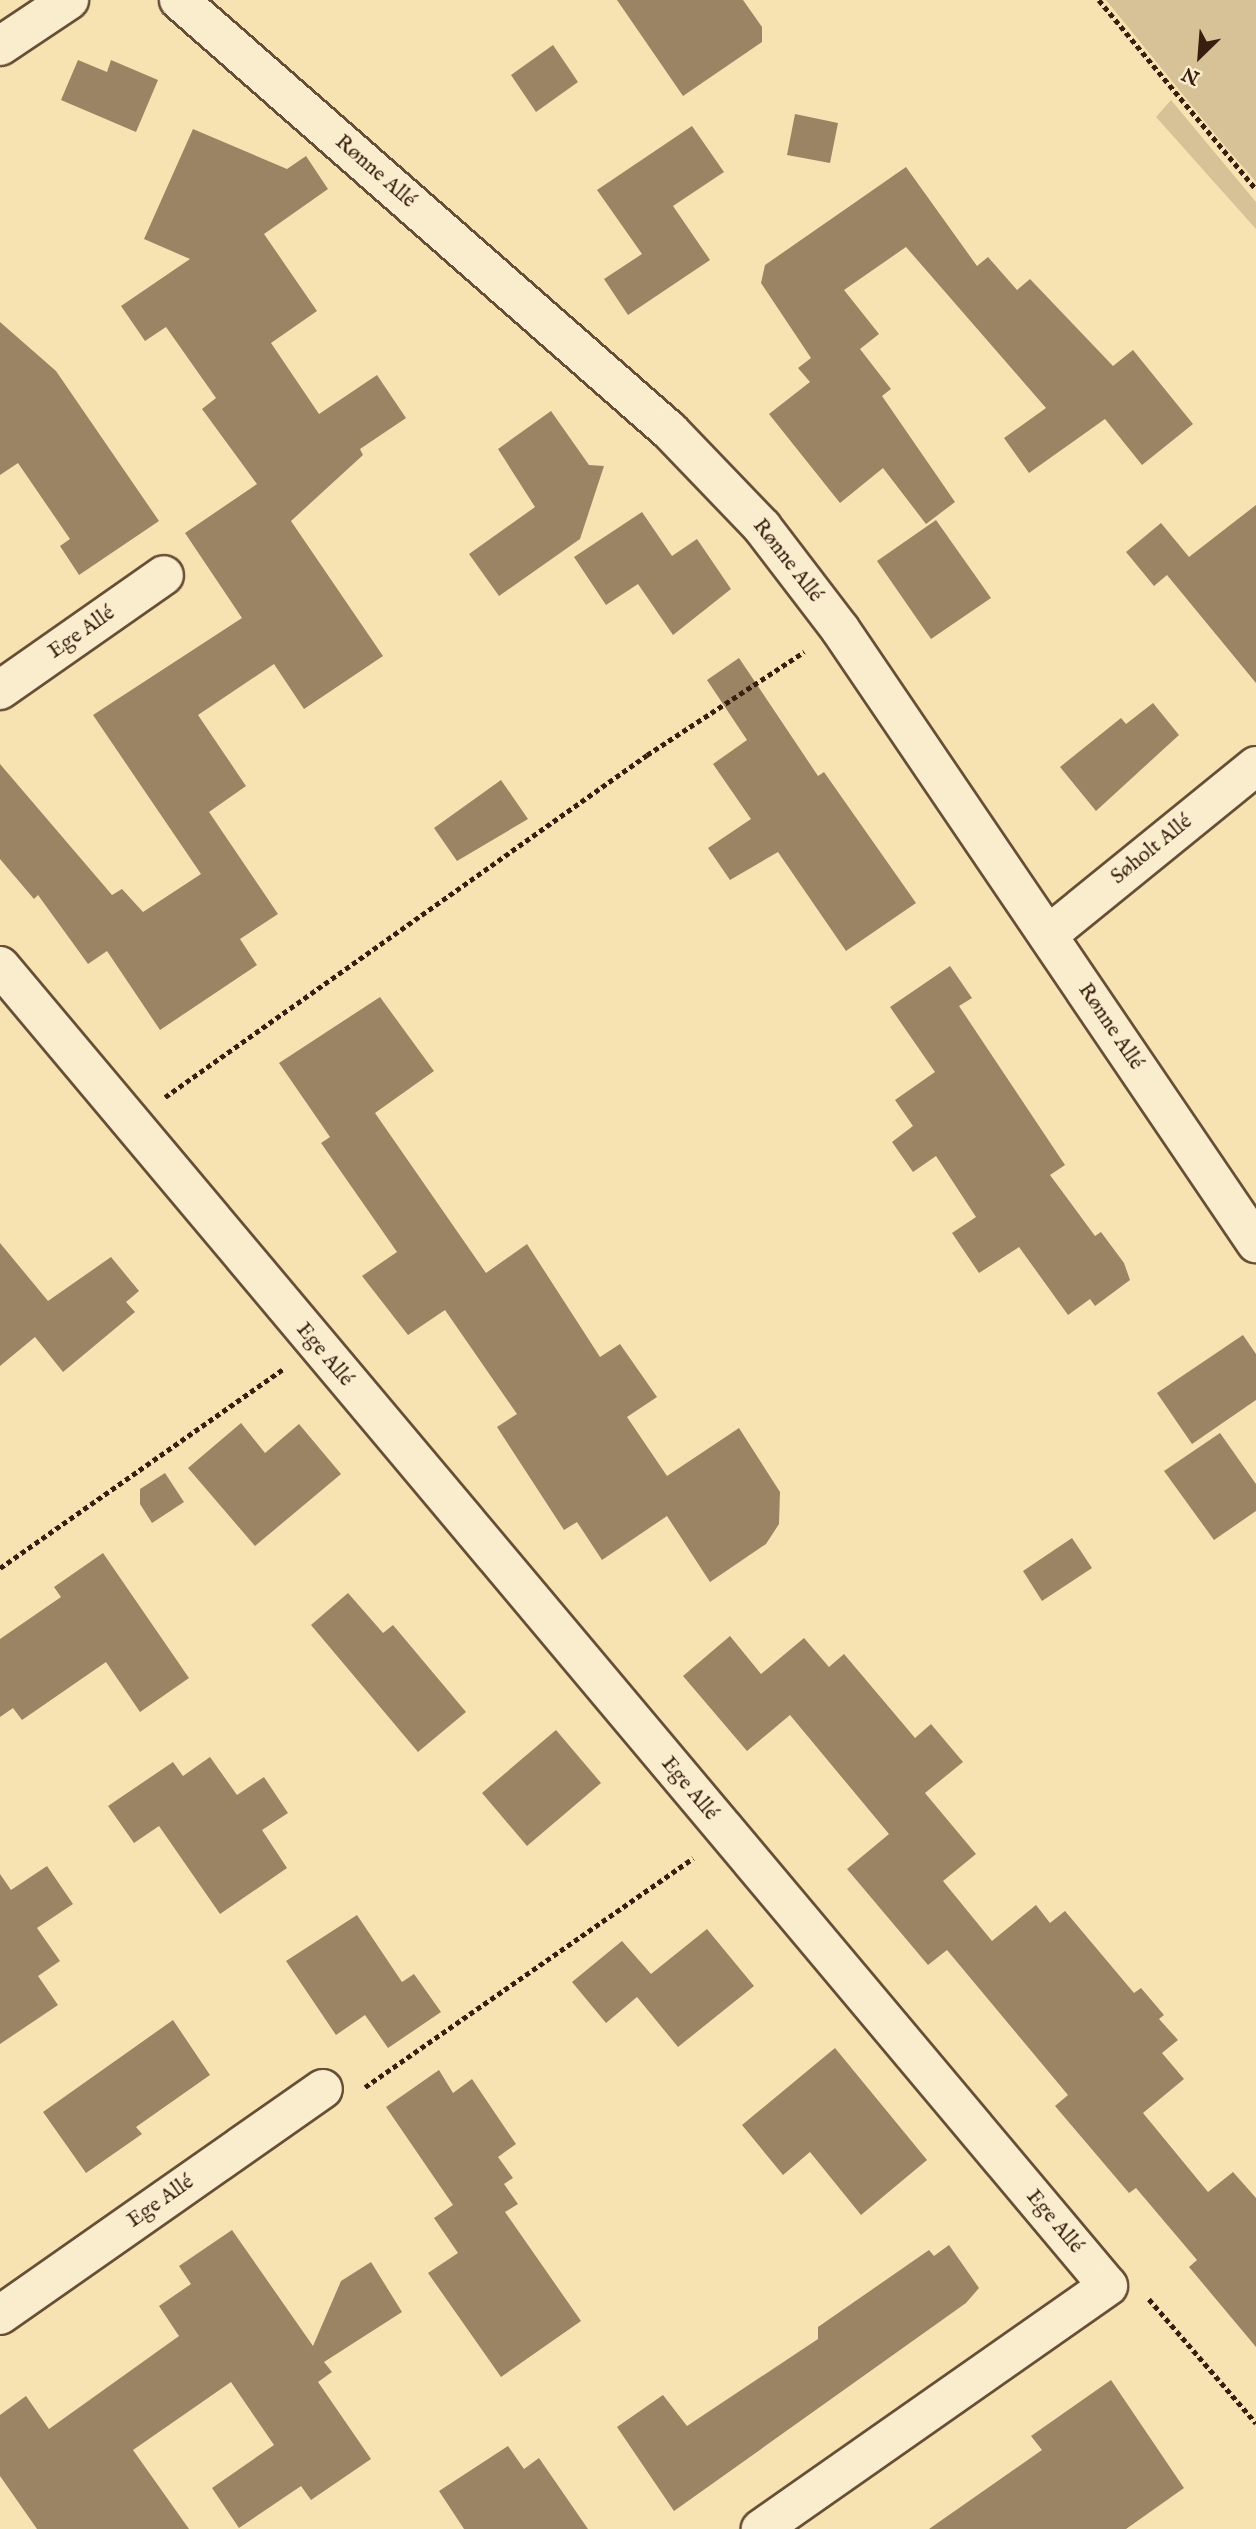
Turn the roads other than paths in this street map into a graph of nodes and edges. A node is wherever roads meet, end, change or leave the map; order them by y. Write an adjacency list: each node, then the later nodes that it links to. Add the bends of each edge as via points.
1 (69, 0): 3 (street)
2 (179, 0): 7 (street, Rønne Allé, via 670,431 762,527 840,629)
3 (0, 46)
4 (164, 575): 5 (street, Ege Allé)
5 (0, 690)
6 (1256, 766): 7 (street, Søholt Allé)
7 (1048, 935): 9 (street, Rønne Allé)
8 (0, 966): 12 (street, Ege Allé, via 1108,2286)
9 (1256, 1243)
10 (323, 2089): 11 (street, Ege Allé)
11 (0, 2315)
12 (761, 2529)

